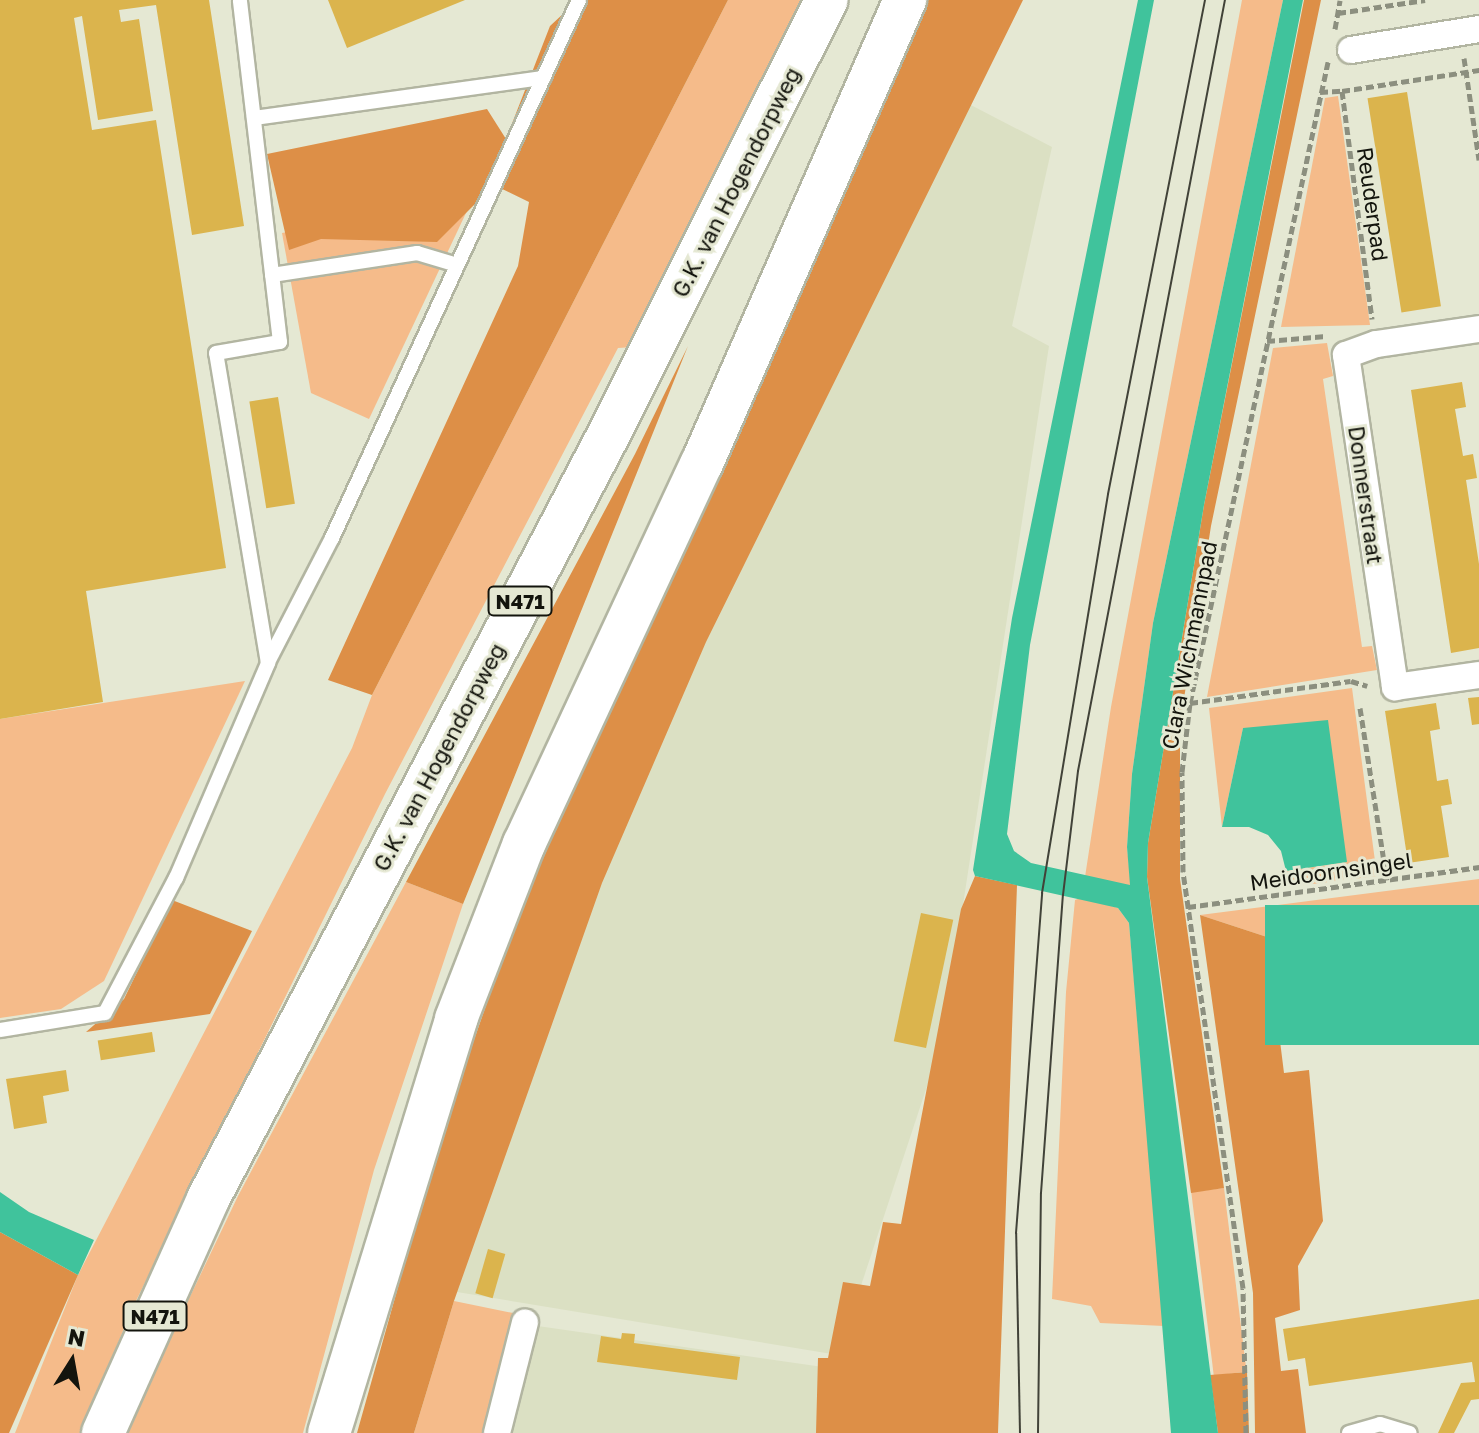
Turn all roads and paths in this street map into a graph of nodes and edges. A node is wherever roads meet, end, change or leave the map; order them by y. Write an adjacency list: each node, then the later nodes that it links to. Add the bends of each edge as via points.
1 (240, 0): 14 (lane)
2 (579, 0): 11 (lane)
3 (826, 0): 32 (main road, G.K. van Hogendorpweg / N471, via 603,444 208,1199)
4 (905, 0): 33 (main road, via 702,463 524,844 456,1019)
5 (1340, 0): 6 (path, via 1338,13)
6 (1425, 0)
7 (1469, 31): 8 (street); 10 (path)
8 (1340, 56): 13 (path, Clara Wichmannpad)
9 (1479, 70): 10 (path)
10 (1466, 72): 12 (path); 15 (path)
11 (543, 78): 14 (lane); 16 (lane)
12 (1342, 91): 13 (path); 20 (path, Reuderpad)
13 (1320, 92): 19 (path, Clara Wichmannpad)
14 (254, 118): 17 (lane)
15 (1479, 160)
16 (457, 265): 17 (lane, via 417,253); 22 (lane, via 332,538)
17 (272, 275): 22 (lane, via 280,342 216,353)
18 (1479, 329): 20 (street)
19 (1267, 341): 21 (path, via 1331,336); 25 (path, Clara Wichmannpad)
20 (1376, 344): 21 (street)
21 (1346, 355): 24 (street, Donnerstraat)
22 (268, 663): 30 (lane, via 176,878 105,1013)
23 (1479, 675): 24 (street)
24 (1395, 687): 25 (path, via 1382,691 1351,681)
25 (1190, 703): 29 (path, Clara Wichmannpad, via 1181,799)
26 (1360, 708): 28 (path)
27 (1479, 867): 28 (path, Meidoornsingel)
28 (1387, 880): 29 (path, Meidoornsingel)
29 (1188, 907): 35 (path, Clara Wichmannpad, via 1243,1288)
30 (0, 1030)
31 (525, 1322): 34 (street)
32 (103, 1433)
33 (329, 1433)
34 (497, 1433)
35 (1246, 1433)
36 (1349, 1433): 37 (lane, via 1380,1424)
37 (1410, 1433)

